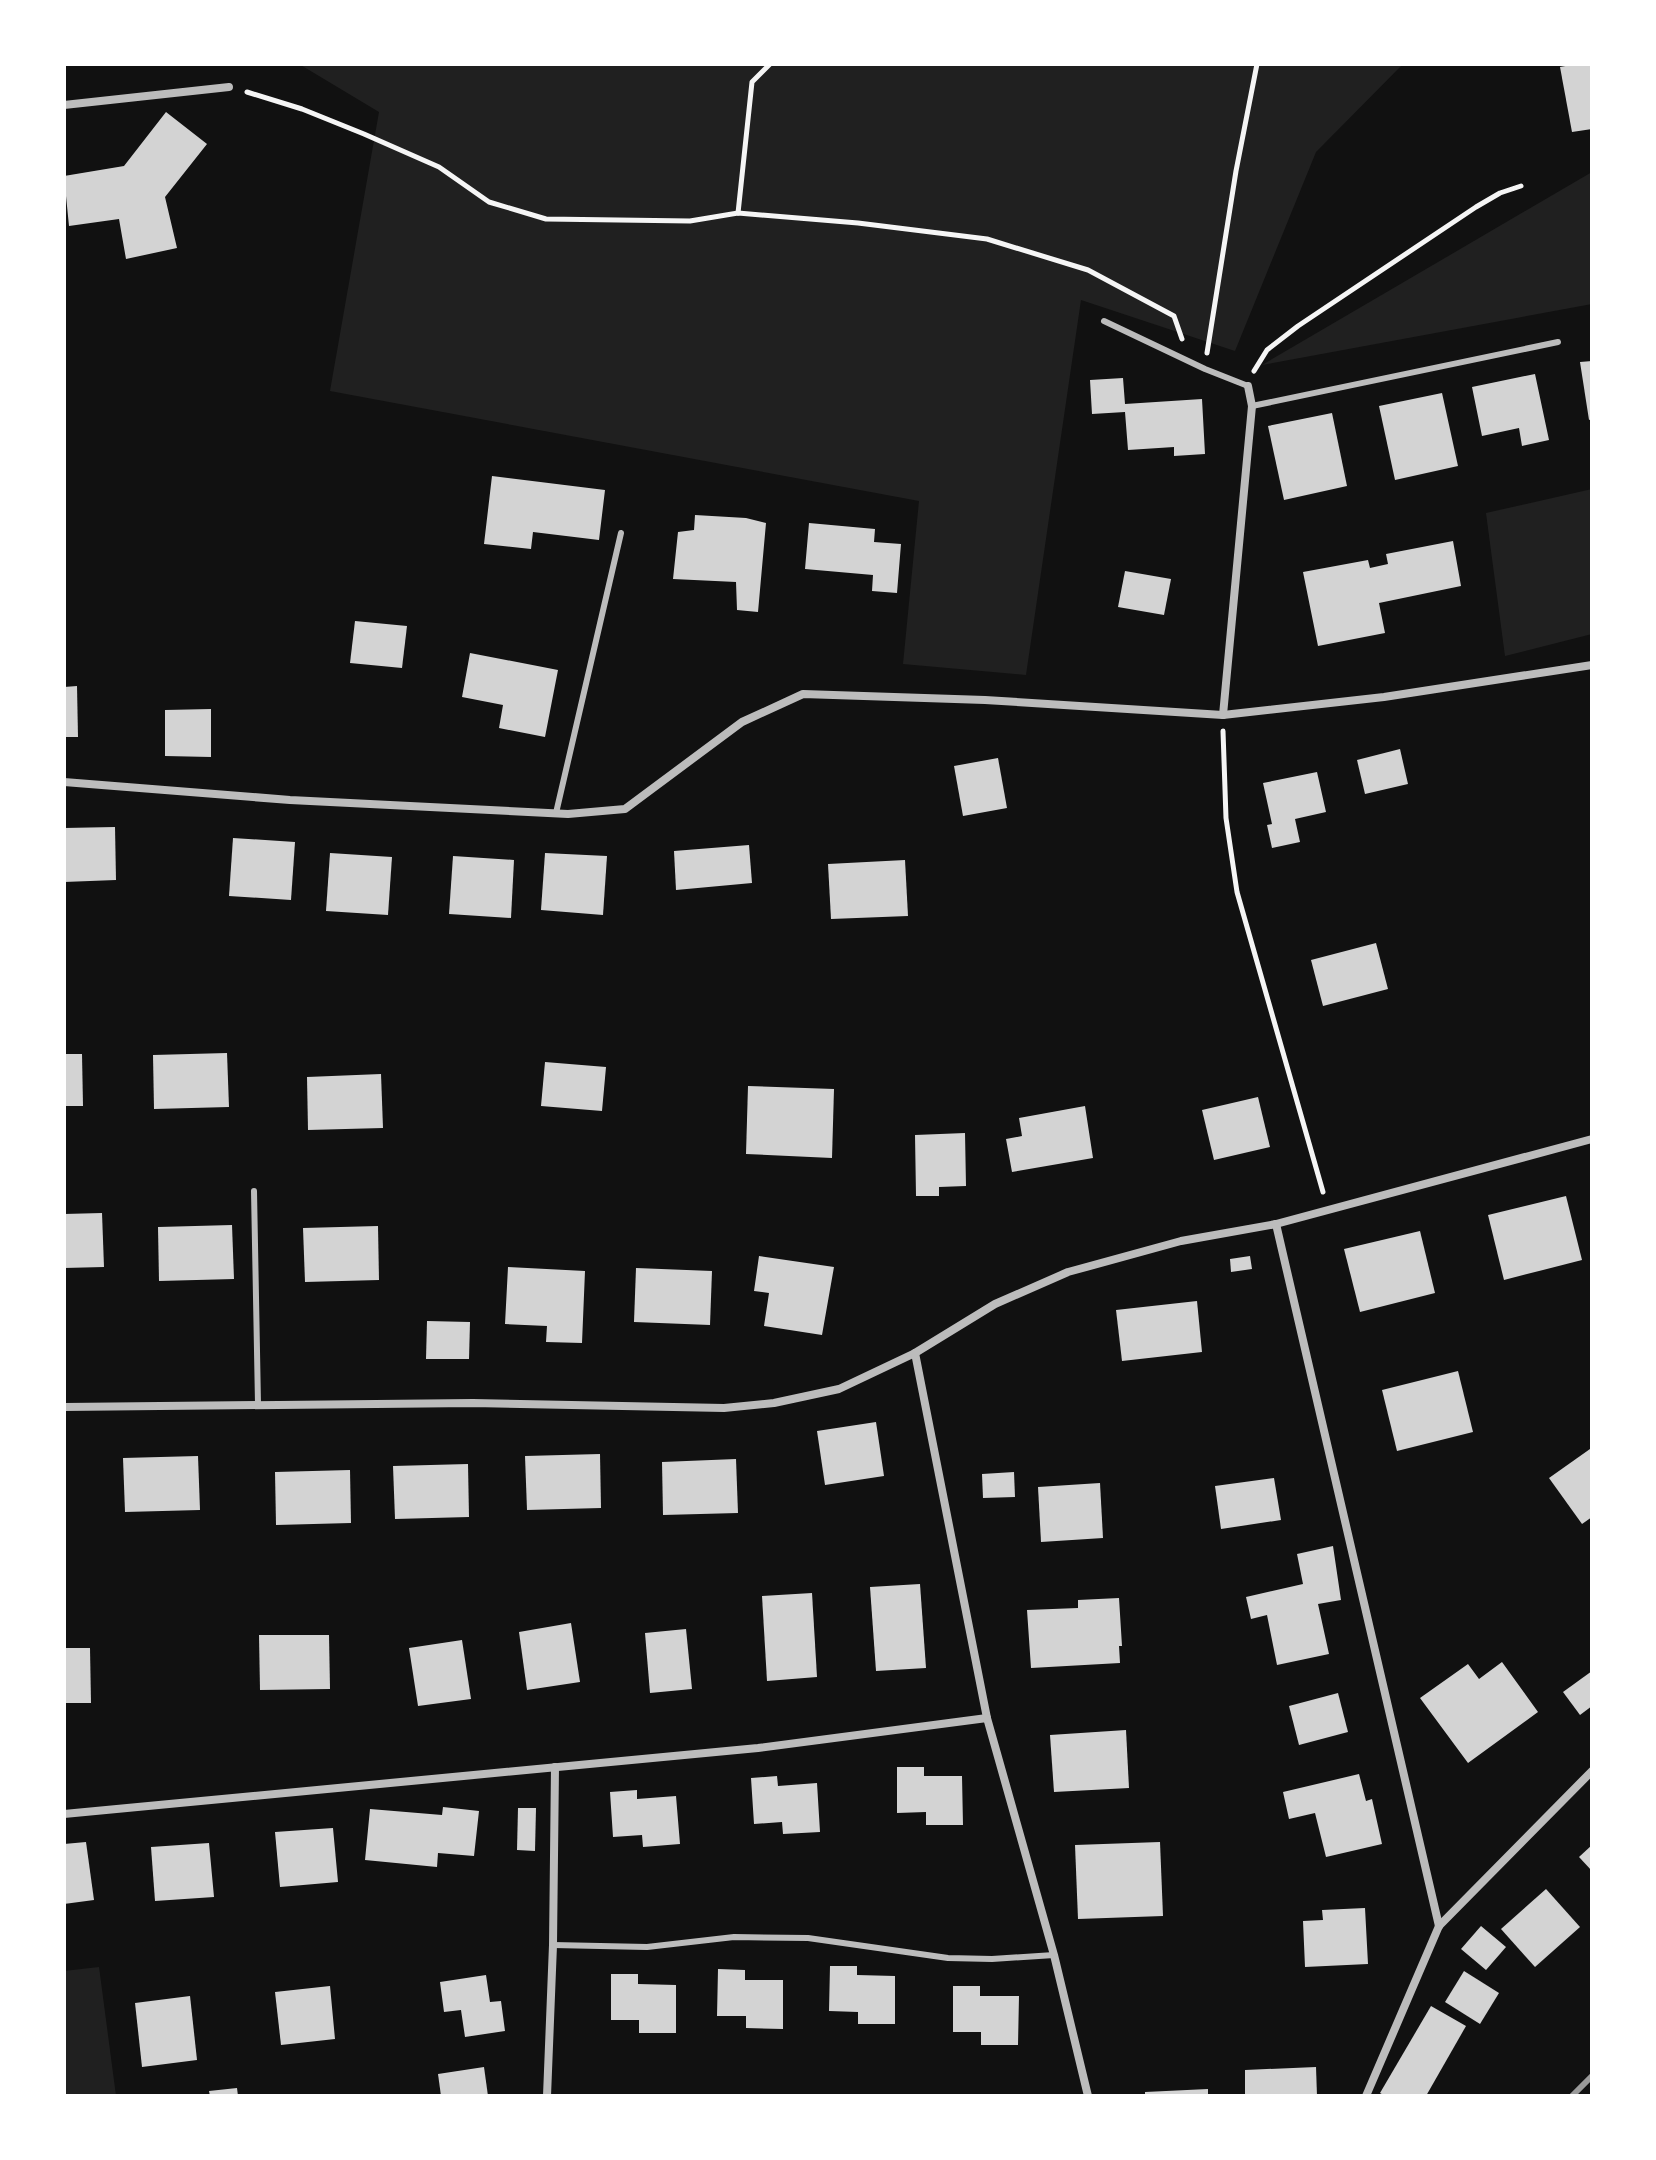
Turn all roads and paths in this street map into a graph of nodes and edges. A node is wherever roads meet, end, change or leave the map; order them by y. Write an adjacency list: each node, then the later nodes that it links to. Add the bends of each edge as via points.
1 (770, 64): 6 (path, via 752,82)
2 (1257, 64): 10 (path)
3 (229, 87): 4 (street); 6 (path, via 364,134 439,167 489,202 546,219 690,221)
4 (64, 105)
5 (1521, 186): 11 (path, via 1476,207 1298,326 1267,350)
6 (738, 213): 9 (path, via 987,239 1088,270 1174,316)
7 (1104, 321): 9 (lane)
8 (1558, 342): 12 (lane)
9 (1190, 363): 10 (lane)
10 (1205, 369): 11 (lane)
11 (1248, 386): 12 (street)
12 (1252, 406): 15 (street)
13 (621, 533): 17 (lane)
14 (1592, 665): 15 (street)
15 (1223, 715): 17 (street, via 803,694 742,722 625,809); 20 (path, via 1226,818 1237,892)
16 (64, 782): 17 (street)
17 (556, 813)
18 (1592, 1139): 20 (street)
19 (254, 1191): 23 (lane)
20 (1329, 1208): 21 (street)
21 (1276, 1224): 22 (street, via 1181,1241 1068,1272 995,1304); 29 (street)
22 (915, 1353): 23 (street, via 839,1389 724,1408); 25 (street)
23 (258, 1404): 24 (street)
24 (64, 1407)
25 (987, 1718): 26 (street); 31 (street)
26 (555, 1767): 28 (street); 30 (street)
27 (1592, 1771): 29 (street)
28 (64, 1814)
29 (1439, 1926): 34 (street)
30 (553, 1945): 31 (lane, via 647,1947 734,1937 808,1938 948,1958); 32 (street)
31 (1054, 1955): 33 (street)
32 (547, 2096)
33 (1088, 2096)
34 (1366, 2096)

